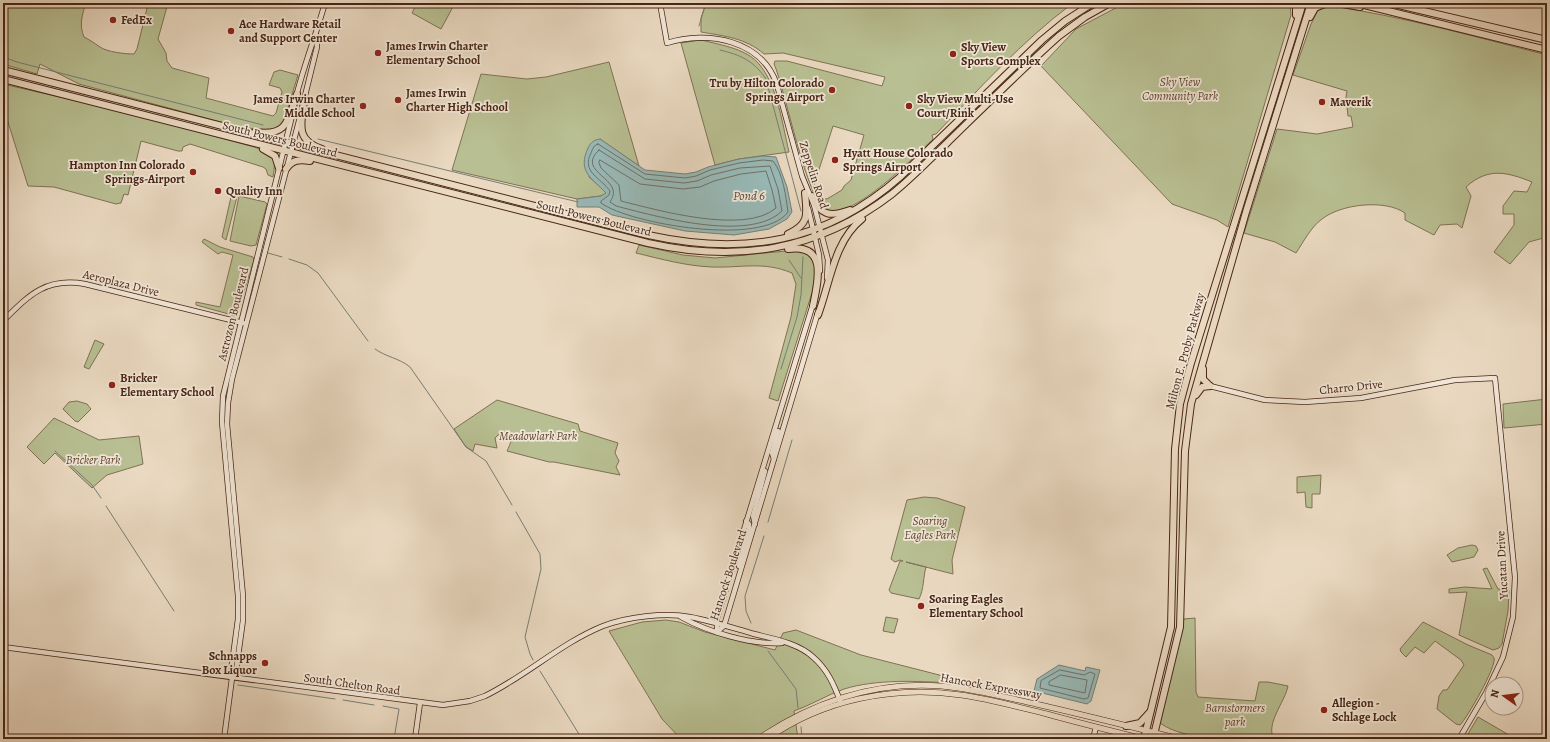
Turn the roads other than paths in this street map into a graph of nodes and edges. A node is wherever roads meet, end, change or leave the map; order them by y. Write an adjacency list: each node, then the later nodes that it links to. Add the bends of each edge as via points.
1 (325, 3): 13 (main road, Astrozon Boulevard)
2 (660, 3): 32 (main road, Zeppelin Road, via 667,43 687,37 708,37 743,47 764,61 777,85)
3 (1093, 3): 35 (highway, South Powers Boulevard, via 1047,36)
4 (1110, 3): 33 (highway, South Powers Boulevard, via 1080,20 1054,41)
5 (1296, 3): 18 (highway, via 1297,13)
6 (1303, 3): 18 (highway, Milton E. Proby Parkway)
7 (1311, 3): 16 (highway, Milton E. Proby Parkway)
8 (1326, 3): 16 (highway, via 1313,11)
9 (1338, 3): 12 (highway)
10 (1356, 3): 12 (highway)
11 (1390, 3): 14 (highway)
12 (1421, 19): 15 (highway)
13 (316, 34): 20 (main road, Astrozon Boulevard, via 310,45); 21 (main road, Astrozon Boulevard, via 317,47)
14 (1547, 40)
15 (1547, 50)
16 (1296, 56): 46 (highway, Milton E. Proby Parkway, via 1246,212)
17 (3, 70): 22 (highway, South Powers Boulevard)
18 (1282, 72): 67 (highway, Milton E. Proby Parkway, via 1180,404 1174,468 1172,619)
19 (3, 79): 23 (highway, South Powers Boulevard)
20 (297, 94): 22 (highway, via 287,122 276,132 256,132); 24 (main road, Astrozon Boulevard)
21 (304, 101): 25 (main road, Astrozon Boulevard); 28 (highway, via 301,127 307,142 317,148)
22 (210, 123): 24 (highway, South Powers Boulevard)
23 (177, 124): 26 (highway, South Powers Boulevard); 29 (highway, via 269,151 275,156)
24 (285, 143): 25 (highway, South Powers Boulevard); 26 (main road, Astrozon Boulevard)
25 (292, 145): 27 (main road, Astrozon Boulevard); 28 (highway, South Powers Boulevard)
26 (283, 151): 27 (highway, South Powers Boulevard); 29 (main road, Astrozon Boulevard)
27 (290, 152): 30 (highway, South Powers Boulevard); 31 (main road, Astrozon Boulevard)
28 (375, 166): 40 (highway, South Powers Boulevard, via 673,240 719,246)
29 (279, 168): 45 (main road, Astrozon Boulevard)
30 (350, 168): 31 (highway, via 302,160 293,162); 41 (highway, South Powers Boulevard, via 670,248)
31 (286, 170): 45 (main road, Astrozon Boulevard)
32 (805, 190): 34 (main road, Zeppelin Road); 37 (main road, Zeppelin Road); 40 (highway, via 804,223 781,237)
33 (892, 194): 38 (highway, South Powers Boulevard, via 853,220); 43 (highway, via 847,233)
34 (812, 196): 35 (highway, via 820,210 833,214 850,210); 36 (main road, Zeppelin Road)
35 (876, 197): 36 (highway, South Powers Boulevard)
36 (820, 227): 37 (highway, South Powers Boulevard); 38 (main road, Zeppelin Road)
37 (813, 229): 39 (main road, Hancock Boulevard); 40 (highway, South Powers Boulevard, via 783,239)
38 (822, 235): 39 (highway, South Powers Boulevard); 43 (main road, Hancock Boulevard, via 829,267)
39 (815, 238): 41 (highway, South Powers Boulevard, via 783,247); 42 (main road, Hancock Boulevard, via 820,271)
40 (755, 243)
41 (737, 253): 42 (highway, via 796,248 808,250 816,259 818,269)
42 (813, 306): 47 (main road, Hancock Boulevard)
43 (818, 315): 51 (main road, Hancock Boulevard)
44 (3, 321): 45 (main road, Aeroplaza Drive, via 33,293 50,285 68,282 85,284)
45 (243, 324): 64 (main road, Astrozon Boulevard, via 227,413 243,606 236,671)
46 (1204, 356): 49 (highway, via 1202,376); 52 (highway, Milton E. Proby Parkway, via 1191,404)
47 (796, 362): 50 (main road, Hancock Boulevard); 51 (main road, via 785,405)
48 (1495, 378): 49 (main road, Charro Drive, via 1455,380 1362,398 1304,402 1265,400); 79 (main road, Yucatan Drive, via 1515,577 1513,617 1503,657 1486,693)
49 (1210, 386): 52 (highway, via 1202,387 1196,393)
50 (782, 409): 51 (main road); 53 (main road, Hancock Boulevard); 54 (main road, via 783,415 772,452)
51 (788, 411): 54 (main road, Hancock Boulevard)
52 (1187, 438): 71 (highway, Milton E. Proby Parkway, via 1180,627)
53 (768, 454): 55 (main road, Hancock Boulevard); 56 (main road, via 764,480 753,516)
54 (774, 459): 56 (main road, Hancock Boulevard)
55 (746, 521): 57 (main road, via 749,524); 59 (main road, Hancock Boulevard)
56 (755, 524): 57 (main road, Hancock Boulevard)
57 (738, 578): 60 (main road, Hancock Boulevard)
58 (680, 617): 59 (main road, South Chelton Road, via 688,616); 61 (main road, South Chelton Road); 66 (main road, South Chelton Road, via 644,616 612,623 585,635 485,696 454,704)
59 (716, 623): 60 (main road, South Chelton Road); 61 (main road, Hancock Boulevard)
60 (724, 626): 61 (main road, Hancock Boulevard); 62 (main road, South Chelton Road)
61 (717, 632): 62 (main road, South Chelton Road, via 766,644)
62 (785, 642): 65 (main road, South Chelton Road, via 806,652 821,664 833,682)
63 (3, 647): 64 (main road, South Chelton Road)
64 (232, 678): 66 (main road, South Chelton Road); 72 (main road, Astrozon Boulevard)
65 (840, 700): 68 (main road, Hancock Expressway, via 876,689 941,686 986,693); 69 (main road, Hancock Expressway, via 911,692 957,694 983,698); 74 (main road, Hancock Expressway, via 807,710); 75 (main road, Hancock Expressway)
66 (420, 703): 73 (main road)
67 (1151, 711): 68 (highway, via 1140,723); 70 (highway, Milton E. Proby Parkway)
68 (1126, 726): 70 (main road, Hancock Expressway)
69 (1096, 727): 76 (main road); 77 (main road, Hancock Expressway)
70 (1146, 730): 71 (main road, Hancock Expressway); 77 (highway, Milton E. Proby Parkway)
71 (1154, 736): 78 (main road, Hancock Expressway)
72 (224, 739)
73 (415, 739)
74 (758, 739)
75 (767, 739)
76 (1093, 739)
77 (1144, 739)
78 (1180, 739)
79 (1459, 739)

